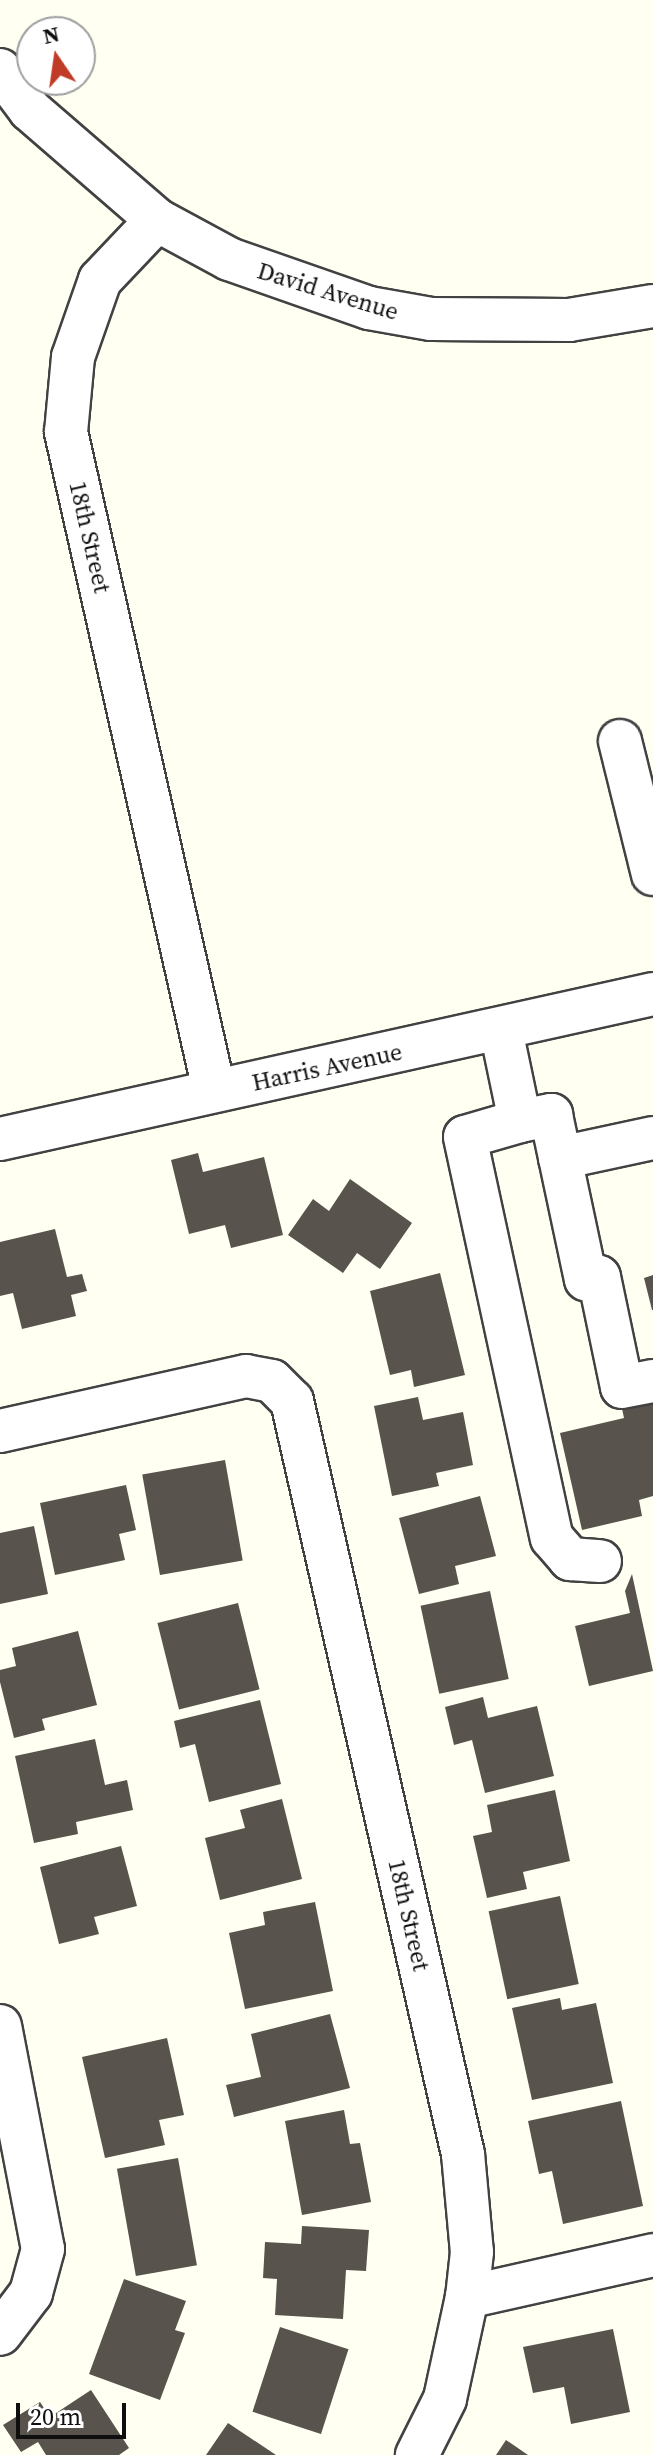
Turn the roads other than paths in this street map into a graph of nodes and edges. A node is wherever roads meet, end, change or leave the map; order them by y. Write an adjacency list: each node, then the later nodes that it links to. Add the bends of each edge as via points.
1 (0, 70): 2 (street, via 30,110)
2 (157, 220): 3 (street, David Avenue, via 229,259 369,308 431,319 569,320); 8 (street, 18th Street, via 100,280 73,357 66,432)
3 (653, 306)
4 (620, 741): 5 (street)
5 (653, 874)
6 (653, 994): 7 (street, Harris Avenue)
7 (501, 1030): 8 (street, Harris Avenue); 9 (street)
8 (214, 1090): 11 (street, Harris Avenue)
9 (520, 1121): 12 (street, via 551,1115); 15 (street, via 465,1137 552,1538 570,1559)
10 (653, 1138): 12 (street)
11 (0, 1139)
12 (560, 1158): 13 (street, via 586,1279 599,1277 622,1387)
13 (653, 1381)
14 (0, 1431): 18 (street, 18th Street, via 246,1376 272,1381 292,1401 463,2154 472,2252)
15 (600, 1561)
16 (0, 2026): 19 (street, via 37,2193 43,2249 31,2293)
17 (653, 2255): 18 (street)
18 (467, 2297): 20 (street, 18th Street, via 445,2399)
19 (0, 2334)
20 (417, 2455)

